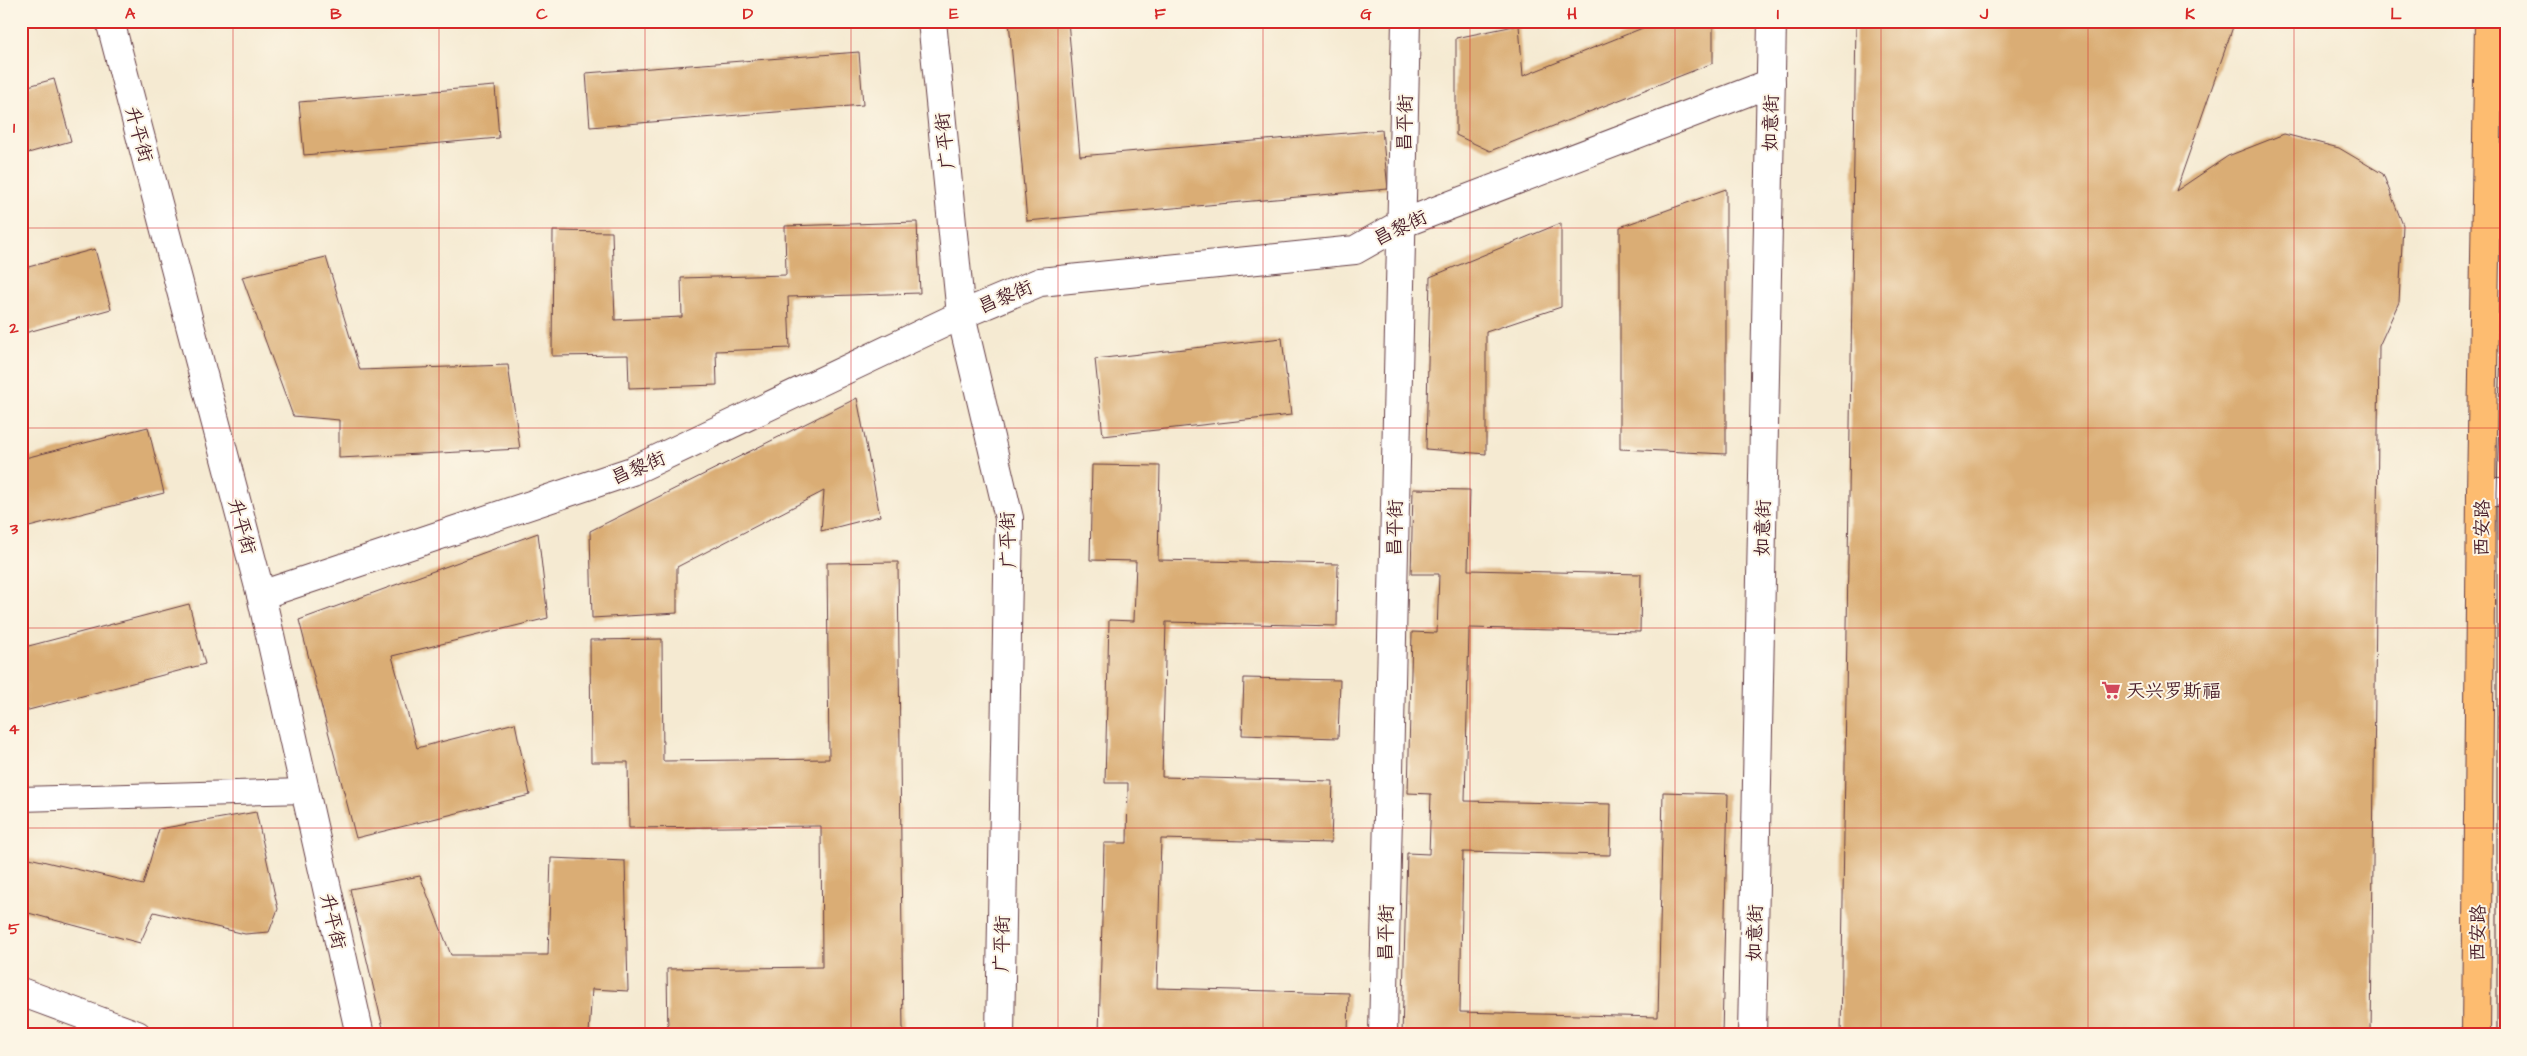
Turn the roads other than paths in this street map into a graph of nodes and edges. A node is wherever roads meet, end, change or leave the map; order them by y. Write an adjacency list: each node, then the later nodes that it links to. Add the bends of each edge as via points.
1 (110, 21): 10 (street, 升平街)
2 (932, 21): 8 (street, 广平街)
3 (1406, 21): 7 (street, 昌平街)
4 (1772, 21): 6 (street, 如意街)
5 (2489, 21): 9 (main road, 西安路)
6 (1771, 83): 7 (street, 昌黎街); 18 (street, 如意街)
7 (1401, 224): 8 (street, 昌黎街, via 1355,250 1040,282); 17 (street, 昌平街)
8 (961, 315): 10 (street, 昌黎街, via 632,472); 16 (street, 广平街, via 1009,518)
9 (2493, 492): 19 (main road, 西安路)
10 (261, 595): 11 (street, 升平街)
11 (305, 790): 12 (lane); 15 (street, 升平街)
12 (21, 799)
13 (21, 992): 14 (street)
14 (137, 1035)
15 (360, 1035)
16 (1000, 1035)
17 (1383, 1035)
18 (1752, 1035)
19 (2476, 1035)

